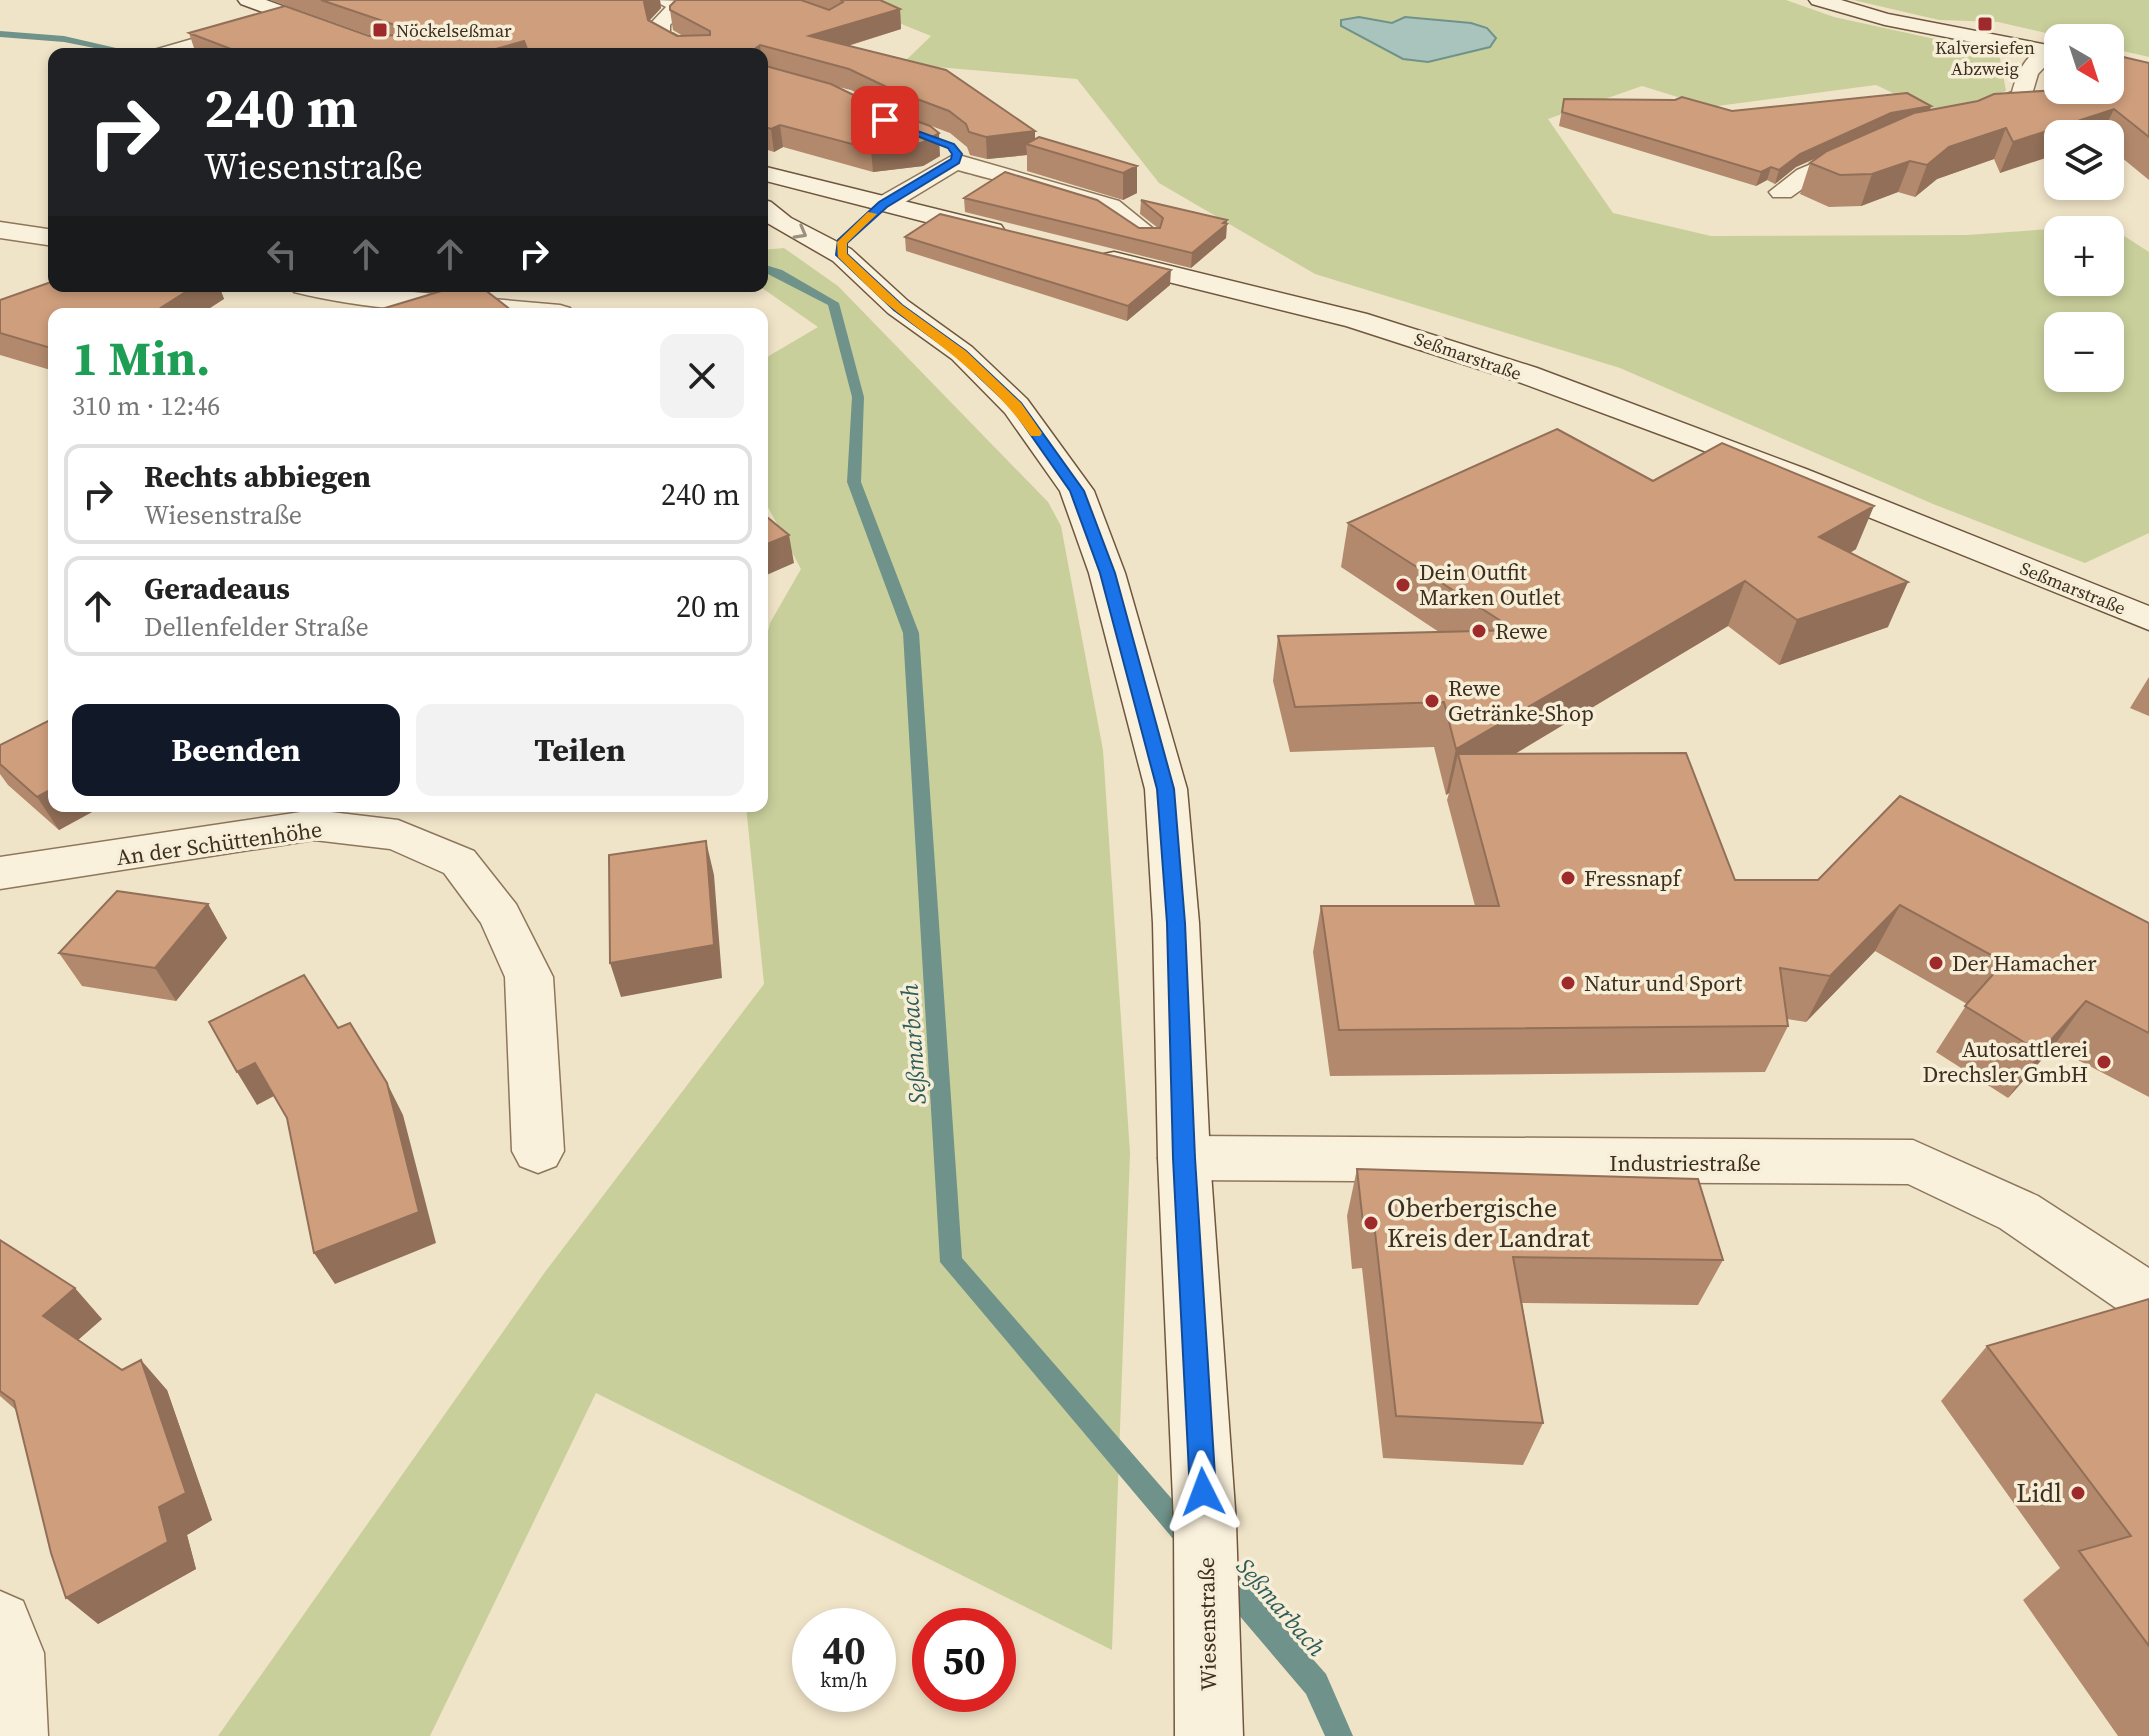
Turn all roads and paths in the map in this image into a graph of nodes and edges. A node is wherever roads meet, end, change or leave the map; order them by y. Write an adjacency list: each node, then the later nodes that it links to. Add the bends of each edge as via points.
1 (248, 0): 4 (street)
2 (1819, 0): 8 (street, via 1885,19)
3 (676, 2): 7 (street, via 660,24 660,34)
4 (292, 17): 5 (street); 6 (street)
5 (180, 48)
6 (379, 48)
7 (684, 48)
8 (2044, 50)
9 (2044, 59): 10 (street, via 2028,72 2022,96)
10 (1942, 126)
11 (1883, 140): 13 (street, via 1806,175)
12 (768, 176): 15 (street)
13 (1782, 192)
14 (768, 212): 15 (street, one-way to 15, via 782,223)
15 (860, 228): 17 (street, via 948,151 1110,206); 19 (street); 26 (street, Wiesenstraße, via 898,307 962,353 1016,406 1077,491 1107,573 1166,789)
16 (0, 230): 18 (street)
17 (1148, 235)
18 (48, 237)
19 (1018, 237)
20 (1093, 255): 23 (street, Seßmarstraße, via 1435,344 1694,435)
21 (333, 292): 22 (street)
22 (491, 308)
23 (2149, 619)
24 (0, 873): 25 (street, An der Schüttenhöhe, via 314,825 398,835 459,862 500,916 529,977)
25 (538, 1151)
26 (1184, 1158): 27 (street, Industriestraße, via 1913,1162 2019,1212); 30 (street, Wiesenstraße, via 1205,1523)
27 (2149, 1299)
28 (0, 1624): 29 (street, via 11,1653)
29 (14, 1736)
30 (1209, 1736)

